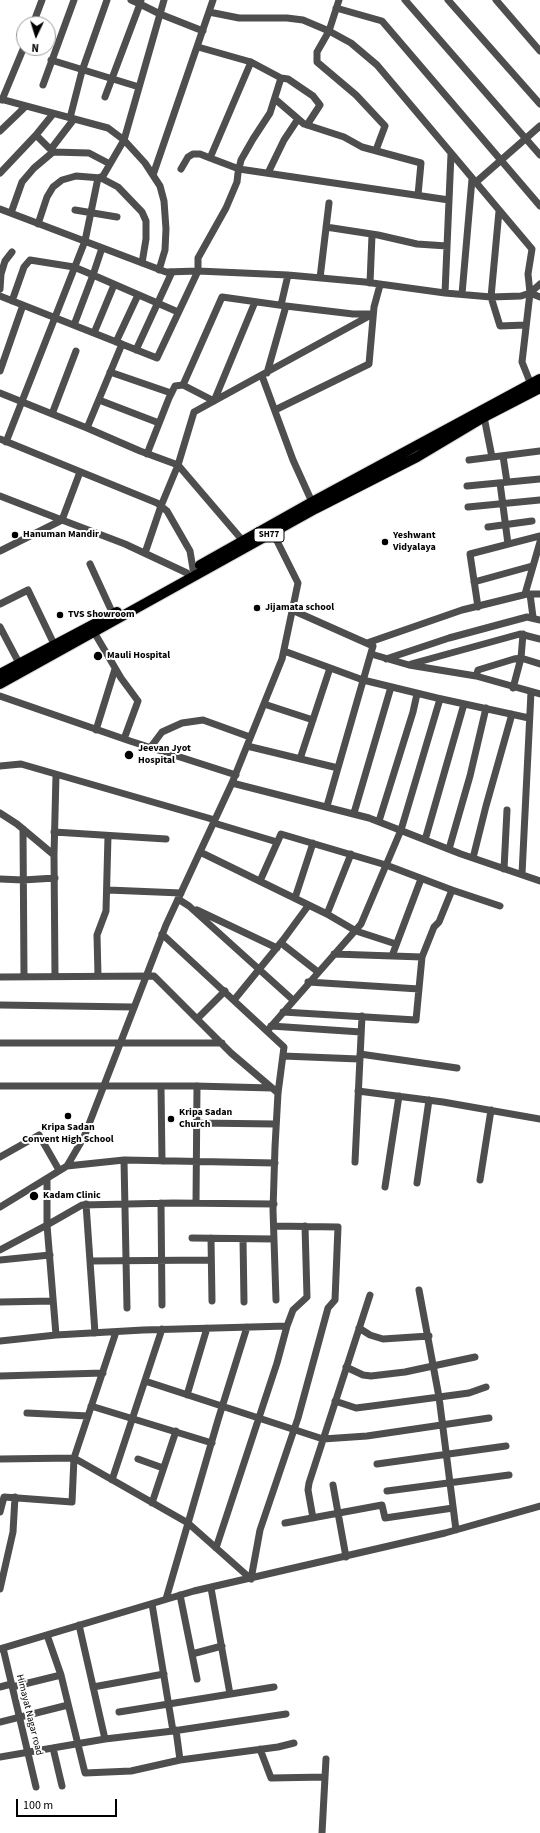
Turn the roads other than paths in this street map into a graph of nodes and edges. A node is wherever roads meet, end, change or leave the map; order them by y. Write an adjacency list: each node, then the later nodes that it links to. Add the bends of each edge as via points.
1 (42, 0): 15 (street)
2 (74, 0): 21 (street)
3 (108, 0): 23 (street)
4 (131, 0): 11 (street)
5 (164, 0): 14 (street)
6 (213, 0): 13 (street)
7 (339, 0): 12 (street)
8 (405, 0): 40 (street)
9 (448, 0): 31 (street)
10 (496, 0): 19 (street)
11 (140, 2): 14 (street); 25 (street)
12 (336, 8): 17 (street); 47 (street, via 382,21)
13 (209, 12): 16 (street); 17 (street, via 239,18 303,20)
14 (160, 14): 16 (street); 27 (street)
15 (36, 16)
16 (203, 31): 18 (street)
17 (330, 31): 43 (street, via 317,52 317,62 385,126); 44 (street, via 351,43 377,65)
18 (198, 47): 22 (street); 53 (street)
19 (540, 51)
20 (20, 56): 29 (street)
21 (51, 60): 23 (street); 26 (street)
22 (251, 62): 24 (street); 46 (street)
23 (82, 71): 25 (street); 34 (street)
24 (281, 78): 30 (street); 36 (street, via 313,96 320,105)
25 (112, 79): 27 (street); 28 (street)
26 (43, 85)
27 (139, 87): 41 (street)
28 (105, 97)
29 (1, 100): 32 (street)
30 (275, 100): 35 (street); 50 (street, via 270,113 241,160)
31 (540, 104)
32 (25, 107): 33 (street); 38 (street)
33 (53, 114): 34 (street); 39 (street)
34 (72, 118): 41 (street, via 108,128); 42 (street)
35 (298, 119): 36 (street); 52 (street, via 284,140)
36 (307, 125): 43 (street)
37 (540, 126): 40 (street)
38 (0, 131)
39 (36, 135): 42 (street); 51 (street)
40 (526, 138): 45 (street); 47 (street)
41 (124, 140): 48 (street); 53 (street)
42 (52, 150): 48 (street, via 89,153); 64 (street, via 22,182)
43 (376, 150): 56 (street, via 421,163)
44 (451, 154): 55 (street); 57 (street)
45 (540, 155)
46 (210, 158): 49 (street, via 193,154 188,157); 50 (street)
47 (501, 160): 55 (street); 59 (street)
48 (110, 164): 54 (street, via 103,176)
49 (181, 169)
50 (239, 169): 52 (street); 76 (street, via 238,182 198,258)
51 (0, 172)
52 (268, 173): 56 (street)
53 (153, 175): 75 (street, via 160,186 164,201 166,229 165,250)
54 (98, 178): 63 (street); 66 (street, via 76,176 62,180 46,197); 73 (street, via 118,188 142,212 146,221 146,239)
55 (474, 181): 62 (street); 88 (street)
56 (418, 195): 57 (street)
57 (449, 200): 70 (street)
58 (329, 203): 67 (street)
59 (540, 206)
60 (0, 209): 64 (street)
61 (75, 210): 63 (street)
62 (499, 211): 87 (street, via 532,249 528,274); 91 (street)
63 (90, 212): 65 (street); 69 (street)
64 (10, 213): 66 (street)
65 (117, 217)
66 (38, 224): 69 (street)
67 (326, 227): 68 (street); 80 (street)
68 (372, 235): 70 (street, via 417,244); 81 (street)
69 (85, 241): 71 (street); 74 (street)
70 (447, 246): 86 (street)
71 (102, 248): 73 (street); 78 (street)
72 (12, 252): 85 (street, via 5,261)
73 (142, 262): 75 (street)
74 (74, 267): 78 (street); 93 (street, via 30,260 24,267); 100 (street)
75 (159, 270): 77 (street)
76 (198, 271): 77 (street); 79 (street); 98 (street)
77 (172, 272): 95 (street)
78 (93, 275): 84 (street); 101 (street)
79 (288, 275): 80 (street); 97 (street)
80 (320, 278): 81 (street)
81 (370, 283): 82 (street)
82 (380, 284): 86 (street); 99 (street)
83 (540, 284): 87 (street)
84 (114, 285): 89 (street); 103 (street)
85 (0, 289)
86 (444, 293): 88 (street)
87 (530, 293): 91 (street, via 521,296); 92 (street); 102 (street)
88 (462, 294): 91 (street)
89 (138, 295): 95 (street); 104 (street)
90 (0, 296): 93 (street)
91 (491, 297): 102 (street, via 500,326)
92 (540, 297)
93 (12, 301): 96 (street)
94 (255, 302): 97 (street); 112 (street, via 222,297); 117 (street)
95 (157, 304): 98 (street); 105 (street)
96 (23, 305): 100 (street); 107 (street)
97 (284, 306): 99 (street); 110 (street)
98 (178, 312): 105 (street, via 157,358)
99 (373, 314): 110 (street); 119 (street, via 369,364)
100 (55, 317): 101 (street); 118 (street)
101 (74, 325): 103 (street)
102 (525, 325): 113 (street, via 522,362)
103 (94, 333): 104 (street)
104 (119, 343): 105 (street); 109 (street)
105 (136, 350)
106 (76, 351): 120 (street)
107 (2, 360): 108 (street)
108 (0, 371)
109 (110, 372): 115 (street); 116 (street)
110 (264, 374): 117 (street); 119 (street)
111 (540, 379): 113 (main road, SH77)
112 (183, 385): 115 (street, via 175,386); 117 (street)
113 (535, 388): 121 (main road, SH77); 137 (main road, SH77)
114 (0, 393): 118 (street)
115 (171, 394): 122 (street)
116 (99, 400): 122 (street); 123 (street)
117 (214, 400): 130 (street, via 194,412)
118 (22, 402): 120 (street); 124 (street)
119 (275, 410): 137 (street)
120 (52, 414): 123 (street)
121 (484, 417): 128 (street); 145 (main road, SH77)
122 (159, 424): 126 (street)
123 (87, 428): 126 (street)
124 (3, 441): 131 (street)
125 (540, 451): 127 (street)
126 (147, 454): 130 (street)
127 (503, 456): 128 (street); 133 (street)
128 (492, 457): 129 (street)
129 (469, 460)
130 (178, 465): 139 (street); 147 (street)
131 (80, 472): 139 (street); 141 (street)
132 (540, 479): 133 (street)
133 (504, 483): 134 (street); 138 (street)
134 (467, 486)
135 (0, 496): 141 (street)
136 (540, 500): 138 (street)
137 (312, 502): 147 (main road, SH77)
138 (503, 504): 140 (street); 143 (street)
139 (161, 506): 151 (street); 154 (street, via 167,511 190,551)
140 (468, 507)
141 (62, 520): 150 (street); 151 (street)
142 (532, 521): 143 (street)
143 (505, 525): 144 (street); 149 (street)
144 (488, 527)
145 (273, 533): 160 (street, via 298,583); 164 (main road, SH77)
146 (540, 536): 149 (street)
147 (243, 541): 154 (main road, SH77)
148 (540, 542): 153 (street)
149 (508, 544): 155 (street, via 470,554)
150 (0, 552)
151 (144, 553): 154 (street)
152 (90, 564): 161 (street)
153 (535, 564): 155 (street); 156 (street)
154 (190, 571): 161 (main road, SH77)
155 (474, 582): 159 (street)
156 (527, 594): 157 (street); 159 (street); 162 (street)
157 (540, 594)
158 (0, 604): 168 (street, via 28,590)
159 (478, 607): 167 (street)
160 (292, 610): 167 (street); 169 (street)
161 (113, 614): 168 (main road, SH77)
162 (537, 619): 172 (street, via 528,617)
163 (0, 627): 173 (street)
164 (94, 632): 177 (street); 181 (main road, SH77)
165 (523, 634): 166 (street); 171 (street); 175 (street)
166 (540, 639)
167 (367, 643): 170 (street, via 373,646)
168 (54, 644): 173 (main road, SH77)
169 (284, 650): 176 (street); 189 (street)
170 (371, 654): 172 (street); 180 (street)
171 (521, 658): 174 (street); 179 (street, via 478,670); 183 (street)
172 (386, 659): 175 (street)
173 (19, 663): 178 (main road, SH77)
174 (540, 664)
175 (409, 665): 179 (street)
176 (330, 668): 180 (street); 194 (street)
177 (115, 669): 195 (street); 197 (street, via 138,701)
178 (0, 674)
179 (476, 676): 183 (street)
180 (363, 680): 182 (street); 202 (street)
181 (0, 684)
182 (391, 687): 185 (street); 209 (street)
183 (513, 688): 184 (street)
184 (531, 692): 186 (street); 193 (street)
185 (417, 694): 188 (street); 211 (street)
186 (540, 694)
187 (0, 696): 195 (street)
188 (440, 699): 190 (street); 213 (street)
189 (264, 704): 194 (street); 196 (street)
190 (464, 704): 191 (street); 217 (street)
191 (486, 708): 192 (street); 220 (street)
192 (512, 714): 193 (street); 224 (street)
193 (529, 718): 227 (street)
194 (313, 720): 200 (street)
195 (96, 730): 197 (street)
196 (250, 737): 198 (street); 199 (street, via 203,720 182,723 162,732)
197 (124, 739): 199 (street)
198 (247, 746): 200 (street); 203 (street)
199 (150, 748): 203 (street)
200 (300, 759): 202 (street)
201 (0, 766): 204 (street, via 21,764)
202 (338, 768): 206 (street)
203 (236, 774): 205 (street)
204 (56, 775): 210 (street); 214 (street)
205 (232, 783): 206 (street); 210 (street)
206 (327, 806): 209 (street)
207 (507, 810): 226 (street)
208 (0, 813): 212 (street)
209 (354, 813): 211 (street)
210 (214, 821): 218 (street); 221 (street)
211 (379, 822): 213 (street)
212 (23, 829): 223 (street); 230 (street)
213 (401, 830): 217 (street); 225 (street)
214 (54, 832): 215 (street); 223 (street)
215 (108, 836): 216 (street); 234 (street)
216 (166, 839)
217 (425, 840): 220 (street)
218 (277, 842): 219 (street, via 281,834); 231 (street)
219 (314, 843): 222 (street); 237 (street)
220 (449, 850): 224 (street)
221 (200, 852): 231 (street); 236 (street)
222 (351, 854): 225 (street); 241 (street)
223 (54, 855): 228 (street)
224 (473, 858): 226 (street)
225 (386, 865): 232 (street); 242 (street)
226 (504, 869): 227 (street)
227 (522, 874): 233 (street)
228 (55, 878): 230 (street); 253 (street)
229 (0, 879): 230 (street)
230 (23, 880): 252 (street)
231 (260, 880): 237 (street)
232 (421, 880): 235 (street); 244 (street)
233 (540, 880)
234 (108, 890): 236 (street); 254 (street, via 105,917 98,930)
235 (452, 890): 240 (street); 248 (street)
236 (179, 896): 238 (street); 243 (street)
237 (295, 898): 239 (street)
238 (189, 906): 245 (street); 249 (street)
239 (308, 906): 241 (street); 245 (street)
240 (500, 906)
241 (327, 914): 242 (street)
242 (356, 931): 244 (street); 246 (street)
243 (162, 934): 255 (street); 258 (street)
244 (396, 944): 247 (street)
245 (279, 945): 249 (street); 250 (street)
246 (334, 954): 247 (street); 250 (street)
247 (392, 956): 248 (street)
248 (422, 957): 257 (street)
249 (259, 969): 259 (street); 260 (street)
250 (318, 972): 256 (street)
251 (0, 976): 252 (street)
252 (24, 976): 253 (street)
253 (55, 976): 254 (street)
254 (98, 976): 255 (street)
255 (146, 976): 262 (street); 265 (street, via 154,976)
256 (308, 982): 257 (street); 260 (street)
257 (419, 989): 264 (street, via 416,1020)
258 (225, 991): 259 (street); 265 (street)
259 (234, 1000): 266 (street)
260 (293, 1000): 263 (street)
261 (0, 1005): 262 (street)
262 (133, 1007): 269 (street)
263 (283, 1012): 264 (street); 266 (street)
264 (362, 1016): 267 (street)
265 (197, 1019): 270 (street)
266 (269, 1028): 267 (street); 271 (street, via 284,1047)
267 (361, 1032): 272 (street)
268 (0, 1043): 269 (street)
269 (119, 1044): 270 (street); 277 (street)
270 (222, 1044): 278 (street)
271 (283, 1056): 272 (street); 278 (street)
272 (359, 1057): 273 (street); 279 (street)
273 (457, 1068)
274 (0, 1086): 277 (street)
275 (161, 1086): 276 (street); 277 (street); 288 (street)
276 (197, 1086): 278 (street); 284 (street)
277 (104, 1087): 292 (street, via 84,1138)
278 (275, 1090): 285 (street)
279 (358, 1091): 280 (street); 290 (street)
280 (399, 1096): 281 (street); 297 (street)
281 (429, 1100): 282 (street); 296 (street)
282 (491, 1110): 283 (street); 295 (street)
283 (540, 1119)
284 (197, 1123): 285 (street); 289 (street)
285 (276, 1124): 291 (street)
286 (0, 1158): 293 (street, via 39,1135)
287 (124, 1160): 288 (street); 292 (street); 298 (street)
288 (162, 1161): 289 (street)
289 (196, 1162): 291 (street); 300 (street)
290 (355, 1162)
291 (275, 1164): 302 (street)
292 (67, 1166): 293 (street)
293 (59, 1170): 294 (street)
294 (47, 1179): 303 (street); 304 (street)
295 (480, 1180)
296 (417, 1183)
297 (385, 1187)
298 (125, 1203): 299 (street); 301 (street); 314 (street)
299 (161, 1203): 300 (street); 315 (street)
300 (196, 1203): 302 (street)
301 (86, 1204): 304 (street); 317 (street)
302 (274, 1204): 305 (street)
303 (0, 1207)
304 (47, 1225): 311 (street); 312 (street)
305 (274, 1226): 306 (street); 310 (street)
306 (305, 1226): 327 (street, via 307,1298 293,1310); 355 (street, via 338,1227 335,1300 328,1308)
307 (192, 1238): 308 (street)
308 (211, 1238): 309 (street); 316 (street)
309 (243, 1238): 310 (street); 324 (street)
310 (274, 1239): 320 (street)
311 (0, 1250)
312 (50, 1256): 313 (street); 321 (street)
313 (0, 1260)
314 (126, 1260): 315 (street); 317 (street); 326 (street)
315 (162, 1260): 316 (street); 325 (street)
316 (211, 1260): 322 (street)
317 (90, 1261): 333 (street)
318 (419, 1290): 335 (street)
319 (370, 1295): 330 (street)
320 (276, 1300)
321 (54, 1301): 323 (street); 334 (street)
322 (212, 1301)
323 (0, 1302)
324 (244, 1302)
325 (162, 1305)
326 (127, 1308)
327 (287, 1326): 328 (street); 353 (street)
328 (247, 1327): 329 (street); 348 (street)
329 (207, 1328): 331 (street); 344 (street)
330 (359, 1328): 335 (street, via 384,1339); 339 (street)
331 (162, 1329): 332 (street); 342 (street)
332 (116, 1332): 333 (street); 340 (street)
333 (95, 1333): 334 (street)
334 (56, 1335): 336 (street)
335 (429, 1336): 338 (street)
336 (0, 1340)
337 (475, 1357): 338 (street)
338 (434, 1365): 339 (street, via 371,1376); 345 (street)
339 (346, 1367): 346 (street)
340 (102, 1373): 341 (street); 347 (street)
341 (0, 1376)
342 (145, 1381): 344 (street); 351 (street)
343 (486, 1387): 345 (street, via 470,1393)
344 (187, 1395): 348 (street)
345 (439, 1397): 346 (street, via 356,1408); 354 (street)
346 (335, 1401): 357 (street)
347 (91, 1406): 350 (street); 351 (street)
348 (222, 1407): 353 (street); 358 (street)
349 (27, 1413): 350 (street)
350 (88, 1416): 361 (street)
351 (132, 1418): 356 (street); 367 (street)
352 (489, 1418): 354 (street)
353 (259, 1419): 355 (street); 381 (street)
354 (442, 1425): 357 (street, via 367,1436); 360 (street)
355 (294, 1430): 357 (street); 383 (street, via 260,1530)
356 (176, 1431): 358 (street); 365 (street)
357 (323, 1439): 377 (street, via 308,1490)
358 (212, 1443): 378 (street)
359 (506, 1446): 360 (street)
360 (446, 1454): 364 (street); 368 (street)
361 (74, 1458): 362 (street); 367 (street); 371 (street, via 72,1502)
362 (0, 1459)
363 (138, 1460): 365 (street)
364 (377, 1464)
365 (163, 1468): 372 (street)
366 (509, 1475): 368 (street)
367 (112, 1480): 372 (street)
368 (450, 1483): 370 (street); 374 (street)
369 (333, 1485): 376 (street)
370 (387, 1491)
371 (15, 1497): 375 (street, via 4,1497); 385 (street, via 13,1532)
372 (152, 1503): 378 (street)
373 (540, 1506): 380 (street)
374 (454, 1508): 376 (street, via 385,1518 382,1505); 380 (street)
375 (0, 1512)
376 (338, 1513): 377 (street); 382 (street)
377 (313, 1518): 379 (street)
378 (188, 1523): 381 (street); 387 (street)
379 (285, 1523)
380 (456, 1530): 382 (street)
381 (216, 1548): 383 (street)
382 (346, 1557): 383 (street)
383 (251, 1579): 384 (street)
384 (211, 1588): 386 (street); 391 (street)
385 (0, 1589)
386 (180, 1595): 387 (street); 393 (street)
387 (166, 1600): 388 (street)
388 (152, 1604): 389 (street); 394 (street)
389 (79, 1625): 390 (street); 399 (street)
390 (48, 1635): 392 (street); 395 (street)
391 (222, 1646): 393 (street); 401 (street)
392 (1, 1648): 397 (street, Himayat Nagar road)
393 (192, 1654): 396 (street)
394 (164, 1674): 399 (street); 402 (street)
395 (61, 1675): 397 (street); 403 (street)
396 (197, 1679)
397 (12, 1686): 398 (street); 406 (street, Himayat Nagar road)
398 (0, 1687)
399 (93, 1687): 409 (street)
400 (274, 1687): 401 (street)
401 (230, 1694): 402 (street)
402 (169, 1703): 404 (street); 408 (street)
403 (68, 1705): 406 (street); 410 (street)
404 (119, 1712)
405 (286, 1714): 408 (street)
406 (19, 1717): 407 (street); 414 (street, Himayat Nagar road)
407 (0, 1722)
408 (175, 1730): 409 (street); 417 (street)
409 (105, 1739): 410 (street)
410 (78, 1743): 412 (street); 417 (street, via 85,1773 131,1771)
411 (294, 1743): 413 (street)
412 (53, 1748): 414 (street); 419 (street)
413 (260, 1749): 417 (street); 418 (street, via 271,1778)
414 (28, 1752): 415 (street); 420 (street, Himayat Nagar road)
415 (0, 1757)
416 (326, 1759): 418 (street)
417 (180, 1760)
418 (325, 1777): 421 (street)
419 (62, 1786)
420 (36, 1787)
421 (322, 1833)

